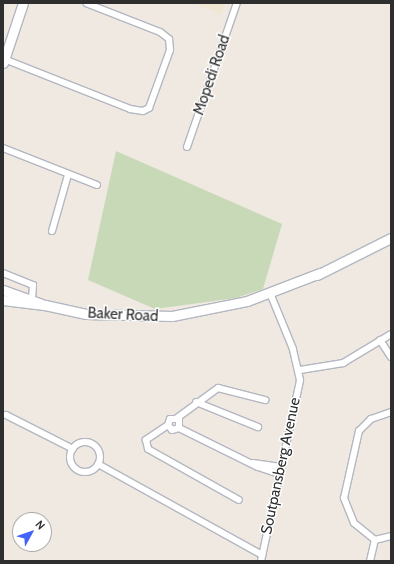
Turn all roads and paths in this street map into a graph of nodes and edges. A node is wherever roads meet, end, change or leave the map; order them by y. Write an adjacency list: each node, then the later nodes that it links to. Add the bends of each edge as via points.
1 (23, 3): 4 (main road)
2 (86, 3): 4 (street, via 160,32 168,39 170,50 149,108 143,111 130,109)
3 (237, 3): 5 (street, Mopedi Road)
4 (4, 61)
5 (187, 147)
6 (3, 148): 7 (street)
7 (68, 175): 8 (street); 9 (street)
8 (97, 186)
9 (52, 231)
10 (391, 238): 13 (main road, Baker Road)
11 (3, 273): 14 (street, via 33,285)
12 (3, 290): 14 (main road, Baker Road)
13 (271, 296): 16 (main road, Baker Road, via 235,310 126,317); 20 (street)
14 (32, 299): 16 (main road, Baker Road)
15 (3, 300): 16 (main road, Baker Road, via 22,306)
16 (45, 305)
17 (391, 334): 18 (street)
18 (380, 340): 19 (street); 20 (street, via 336,366)
19 (391, 356)
20 (300, 370): 31 (street, Soutpansberg Avenue)
21 (265, 400): 22 (street, via 222,388)
22 (196, 402): 25 (street); 27 (street)
23 (391, 412): 34 (street, via 371,419 359,431 344,498 354,524)
24 (6, 414): 29 (street)
25 (177, 418): 26 (street, via 170,419); 28 (street, via 181,422)
26 (168, 425): 28 (street, via 172,430); 32 (street, via 146,440 148,449)
27 (258, 427)
28 (180, 428): 31 (street, via 253,463)
29 (73, 449): 30 (street, via 84,442 92,444 99,451); 30 (street, via 71,459 80,470 90,470)
30 (98, 464): 35 (street)
31 (281, 470): 35 (street, Soutpansberg Avenue)
32 (239, 500)
33 (391, 536): 34 (street)
34 (375, 540): 36 (street)
35 (261, 558)
36 (370, 561)

